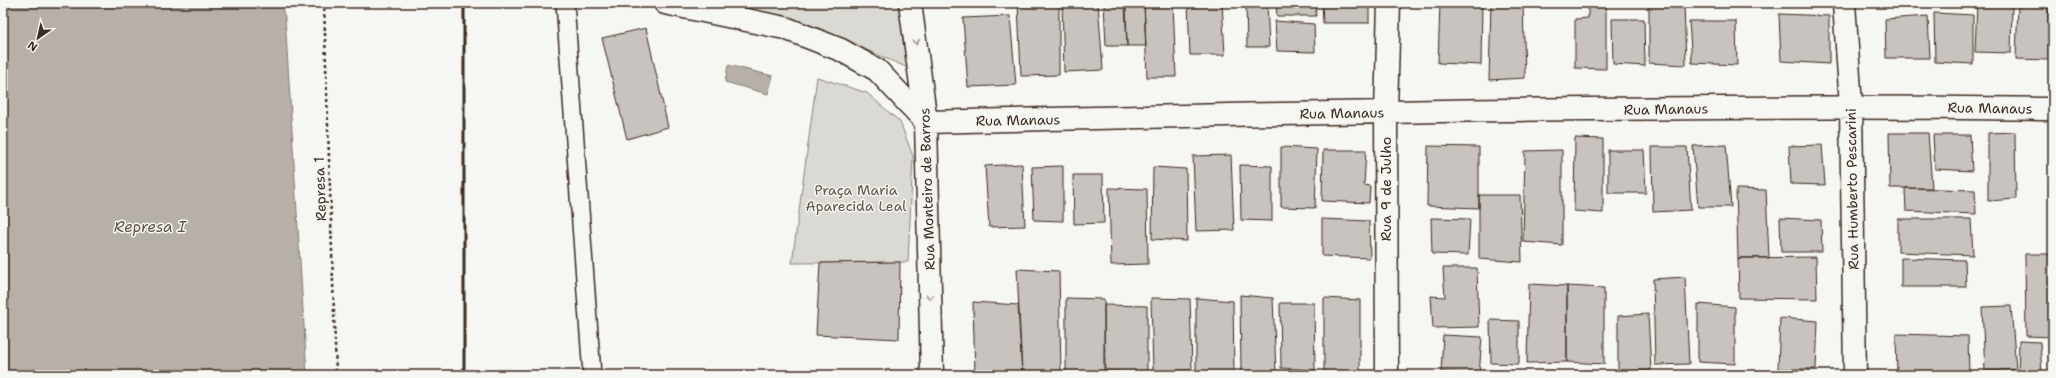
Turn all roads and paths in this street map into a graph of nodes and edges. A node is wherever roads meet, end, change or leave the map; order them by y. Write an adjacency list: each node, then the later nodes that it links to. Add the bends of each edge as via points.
1 (324, 3): 11 (path, Represa 1)
2 (565, 3): 12 (lane)
3 (665, 3): 10 (street, via 785,28 841,50 877,70)
4 (910, 3): 10 (street, Rua Monteiro de Barros, one-way to 10)
5 (1389, 3): 9 (street, Rua 9 de Julho)
6 (1844, 3): 7 (street, Rua Humberto Pescarini)
7 (1851, 106): 8 (street, Rua Manaus); 9 (street, Rua Manaus); 15 (street, Rua Humberto Pescarini)
8 (2053, 109)
9 (1386, 112): 10 (street, Rua Manaus); 14 (street, Rua 9 de Julho)
10 (926, 122): 13 (street, Rua Monteiro de Barros, one-way to 13)
11 (336, 375)
12 (592, 375)
13 (932, 375)
14 (1387, 375)
15 (1855, 375)

